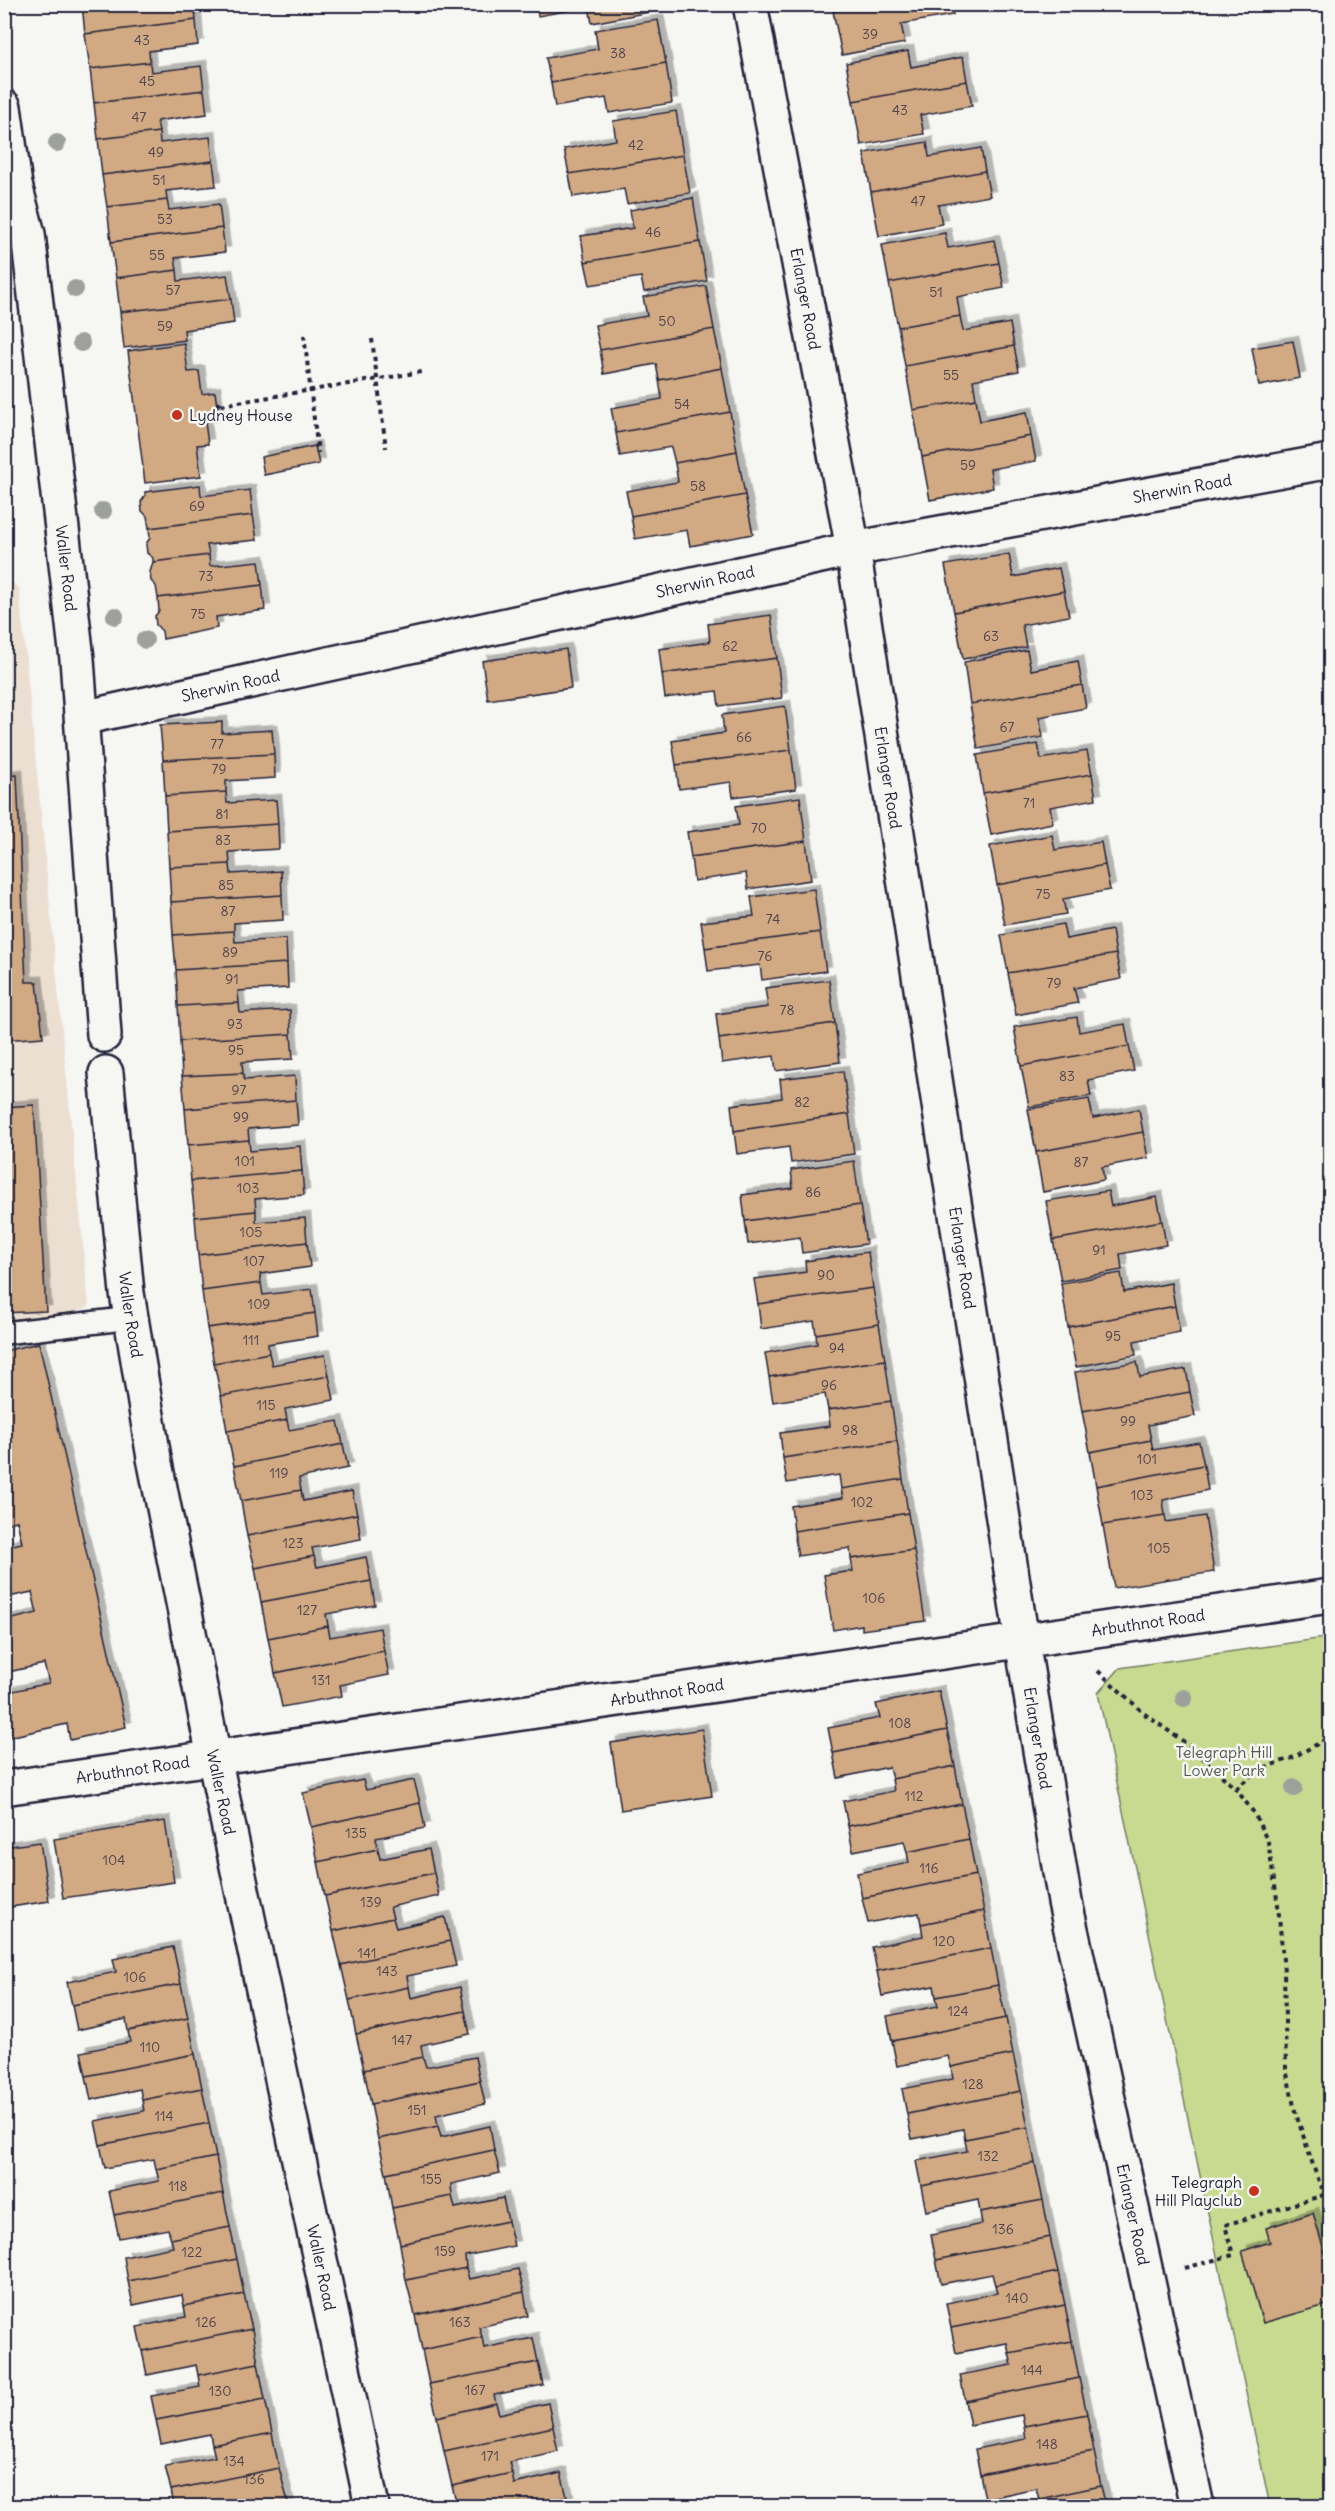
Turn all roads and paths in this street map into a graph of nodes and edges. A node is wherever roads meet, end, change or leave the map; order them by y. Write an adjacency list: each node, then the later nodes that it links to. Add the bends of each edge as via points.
1 (750, 4): 12 (street, Erlanger Road)
2 (4, 107): 13 (street, Waller Road, via 15,185 28,234)
3 (304, 335): 7 (path)
4 (372, 339): 6 (path)
5 (421, 372): 6 (path)
6 (377, 379): 7 (path); 9 (path)
7 (311, 390): 8 (path, via 219,404); 10 (path)
8 (217, 410)
9 (386, 448)
10 (318, 453)
11 (1330, 461): 12 (street, Sherwin Road)
12 (853, 549): 13 (street, Sherwin Road); 19 (street, Erlanger Road)
13 (82, 718): 14 (street, Waller Road)
14 (104, 1035): 15 (lane)
15 (106, 1073): 16 (street, Waller Road)
16 (132, 1318): 17 (lane); 22 (street, Waller Road, via 154,1458)
17 (4, 1333)
18 (1330, 1596): 19 (street, Arbuthnot Road)
19 (1022, 1641): 22 (street, Arbuthnot Road); 27 (street, Erlanger Road, via 1065,1902)
20 (1109, 1681): 24 (path)
21 (1330, 1737): 24 (path, via 1292,1758 1257,1770)
22 (214, 1757): 23 (street, Arbuthnot Road); 28 (street, Waller Road)
23 (4, 1788)
24 (1236, 1789): 25 (path, via 1254,1813 1268,1842 1284,1971 1286,2069 1295,2111)
25 (1323, 2195): 26 (path); 27 (path, via 1225,2225 1233,2255)
26 (1330, 2209)
27 (1147, 2278): 29 (street, Erlanger Road)
28 (372, 2506)
29 (1197, 2506)

